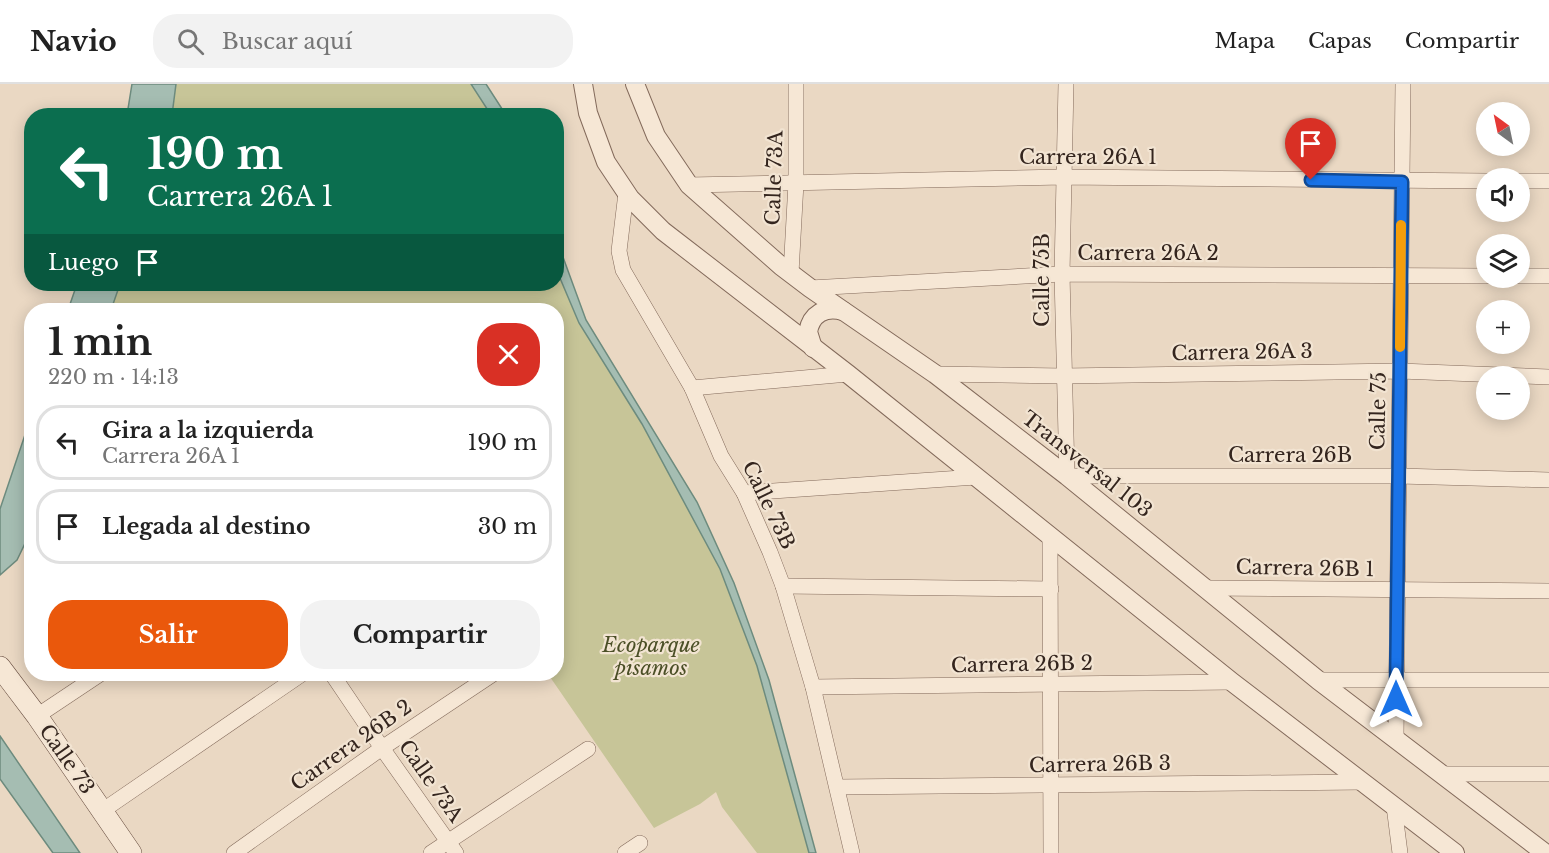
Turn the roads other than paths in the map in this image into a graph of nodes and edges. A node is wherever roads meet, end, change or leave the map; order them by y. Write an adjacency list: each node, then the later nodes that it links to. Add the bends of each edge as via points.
1 (584, 84): 13 (street, via 588,113 606,162)
2 (635, 84): 12 (street, Transversal 103, via 656,136)
3 (796, 84): 11 (street, Calle 73A)
4 (1066, 84): 6 (street, Calle 75B)
5 (1402, 84): 10 (street, Calle 75)
6 (1063, 177): 10 (street, Carrera 26A 1); 11 (street, Carrera 26A 1); 15 (street, Calle 75B)
7 (1476, 181): 10 (street, Carrera 26A 1)
8 (1530, 181): 9 (street)
9 (1549, 181)
10 (1402, 182): 16 (street, Calle 75)
11 (796, 183): 12 (street, Carrera 26A 1); 14 (street, Calle 73A)
12 (689, 185): 14 (street, Transversal 103)
13 (626, 193): 22 (street, via 663,231); 28 (street, Calle 73B, via 619,251 623,270)
14 (791, 273): 20 (street, Transversal 103)
15 (1062, 274): 16 (street, Carrera 26A 2); 20 (street, Carrera 26A 2); 26 (street, Calle 75B)
16 (1400, 275): 17 (street, Carrera 26A 2); 23 (street, Calle 75)
17 (1476, 276)
18 (1530, 276): 19 (street)
19 (1549, 276)
20 (810, 288): 21 (street, Transversal 103)
21 (843, 311): 22 (street, via 828,309 814,318 808,332); 25 (street, Transversal 103)
22 (813, 348): 24 (street)
23 (1400, 371): 26 (street, Carrera 26A 3); 27 (street, Carrera 26A 3); 30 (street, Calle 75)
24 (849, 374): 28 (street); 31 (street)
25 (935, 375): 26 (street, Carrera 26A 3); 29 (street, Transversal 103)
26 (1063, 376): 29 (street, Calle 75B)
27 (1549, 378)
28 (692, 388): 33 (street, Calle 73B, via 721,456)
29 (1067, 476): 30 (street, Carrera 26B); 36 (street, Transversal 103)
30 (1399, 476): 32 (street, Carrera 26B); 38 (street, Calle 75)
31 (976, 477): 33 (street); 34 (street)
32 (1549, 480)
33 (744, 493): 35 (street, Calle 73B)
34 (1050, 538): 37 (street); 48 (street)
35 (783, 586): 37 (street); 50 (street, Calle 73B)
36 (1204, 588): 38 (street, Carrera 26B 1); 41 (street, Transversal 103)
37 (1051, 589): 49 (street)
38 (1397, 590): 39 (street, Carrera 26B 1); 42 (street, Calle 75)
39 (1549, 591)
40 (0, 667): 51 (main road, Calle 73)
41 (1318, 680): 42 (street); 52 (street, Transversal 103)
42 (1396, 680): 43 (street); 52 (street, Calle 75)
43 (1549, 680)
44 (90, 681): 51 (street)
45 (292, 681): 61 (street)
46 (337, 681): 53 (street, Calle 73A)
47 (483, 681): 53 (street, Carrera 26B 2)
48 (1232, 682): 49 (street, Carrera 26B 2); 57 (street)
49 (1051, 684): 50 (street, Carrera 26B 2); 58 (street)
50 (813, 687): 59 (street, Calle 73B)
51 (37, 716): 61 (main road, Calle 73)
52 (1396, 738): 55 (street, Transversal 103)
53 (382, 748): 63 (street, Calle 73A); 65 (street, Carrera 26B 2)
54 (588, 749): 63 (street)
55 (1441, 774): 56 (street); 72 (street, Transversal 103)
56 (1549, 774)
57 (1363, 782): 58 (street, Carrera 26B 3); 60 (street)
58 (1052, 785): 59 (street, Carrera 26B 3); 69 (street)
59 (837, 787): 68 (street, Calle 73B)
60 (1394, 806): 70 (street); 71 (street)
61 (102, 811): 64 (main road, Calle 73)
62 (640, 843): 67 (street)
63 (452, 847): 66 (street)
64 (131, 853)
65 (234, 853)
66 (431, 853)
67 (625, 853)
68 (852, 853)
69 (1051, 853)
70 (1400, 853)
71 (1455, 853)
72 (1545, 853)

